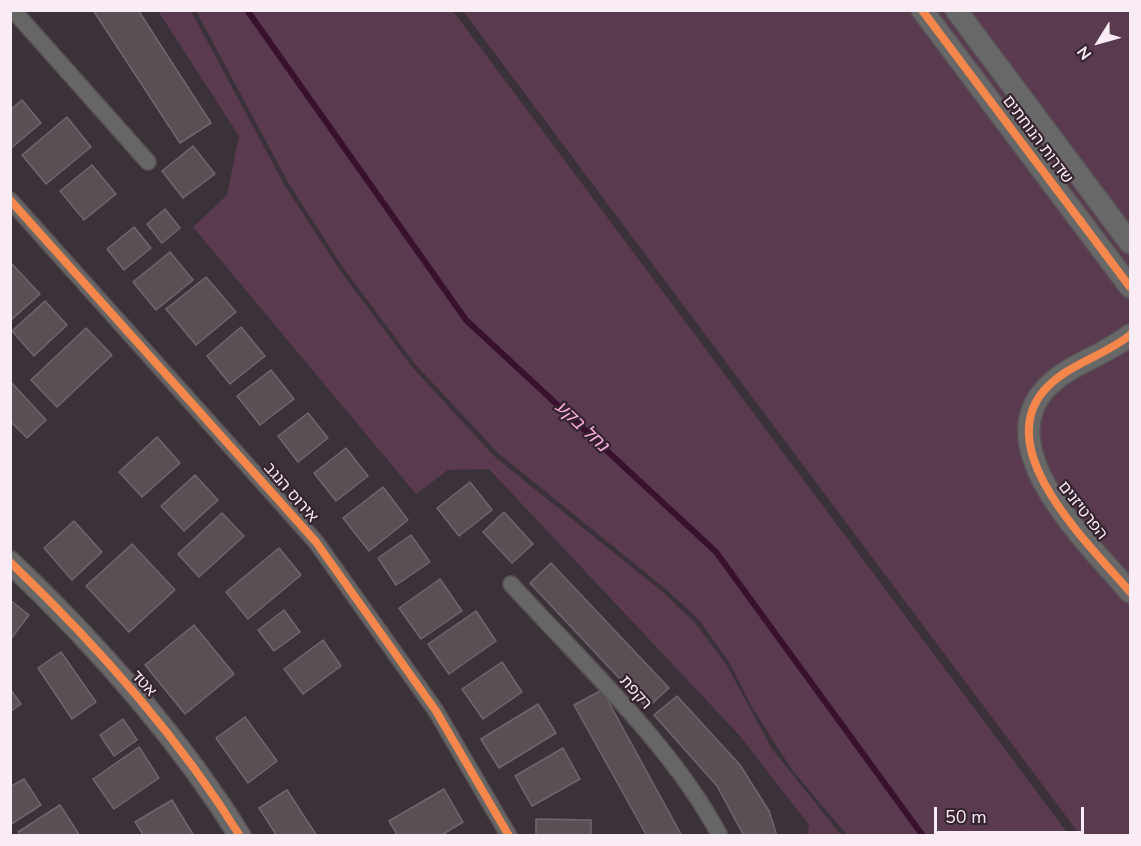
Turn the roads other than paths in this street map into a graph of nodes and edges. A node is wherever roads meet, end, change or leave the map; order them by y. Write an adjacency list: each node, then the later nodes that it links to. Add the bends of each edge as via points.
1 (13, 10): 4 (street)
2 (922, 10): 7 (street, שדרות הנוחתים)
3 (956, 10): 6 (street, שדרות הנוחתים)
4 (148, 162)
5 (10, 200): 13 (street, אירוס הנגב, via 316,542 436,711)
6 (1131, 243)
7 (1131, 287)
8 (1128, 334): 11 (street, הפרטיזנים, via 1057,378 1041,394 1028,434 1033,459 1057,504)
9 (10, 562): 12 (street, אטד, via 154,717 205,782)
10 (511, 584): 14 (street, רקפת, via 650,737 688,785)
11 (1131, 592)
12 (240, 836)
13 (509, 836)
14 (720, 836)

